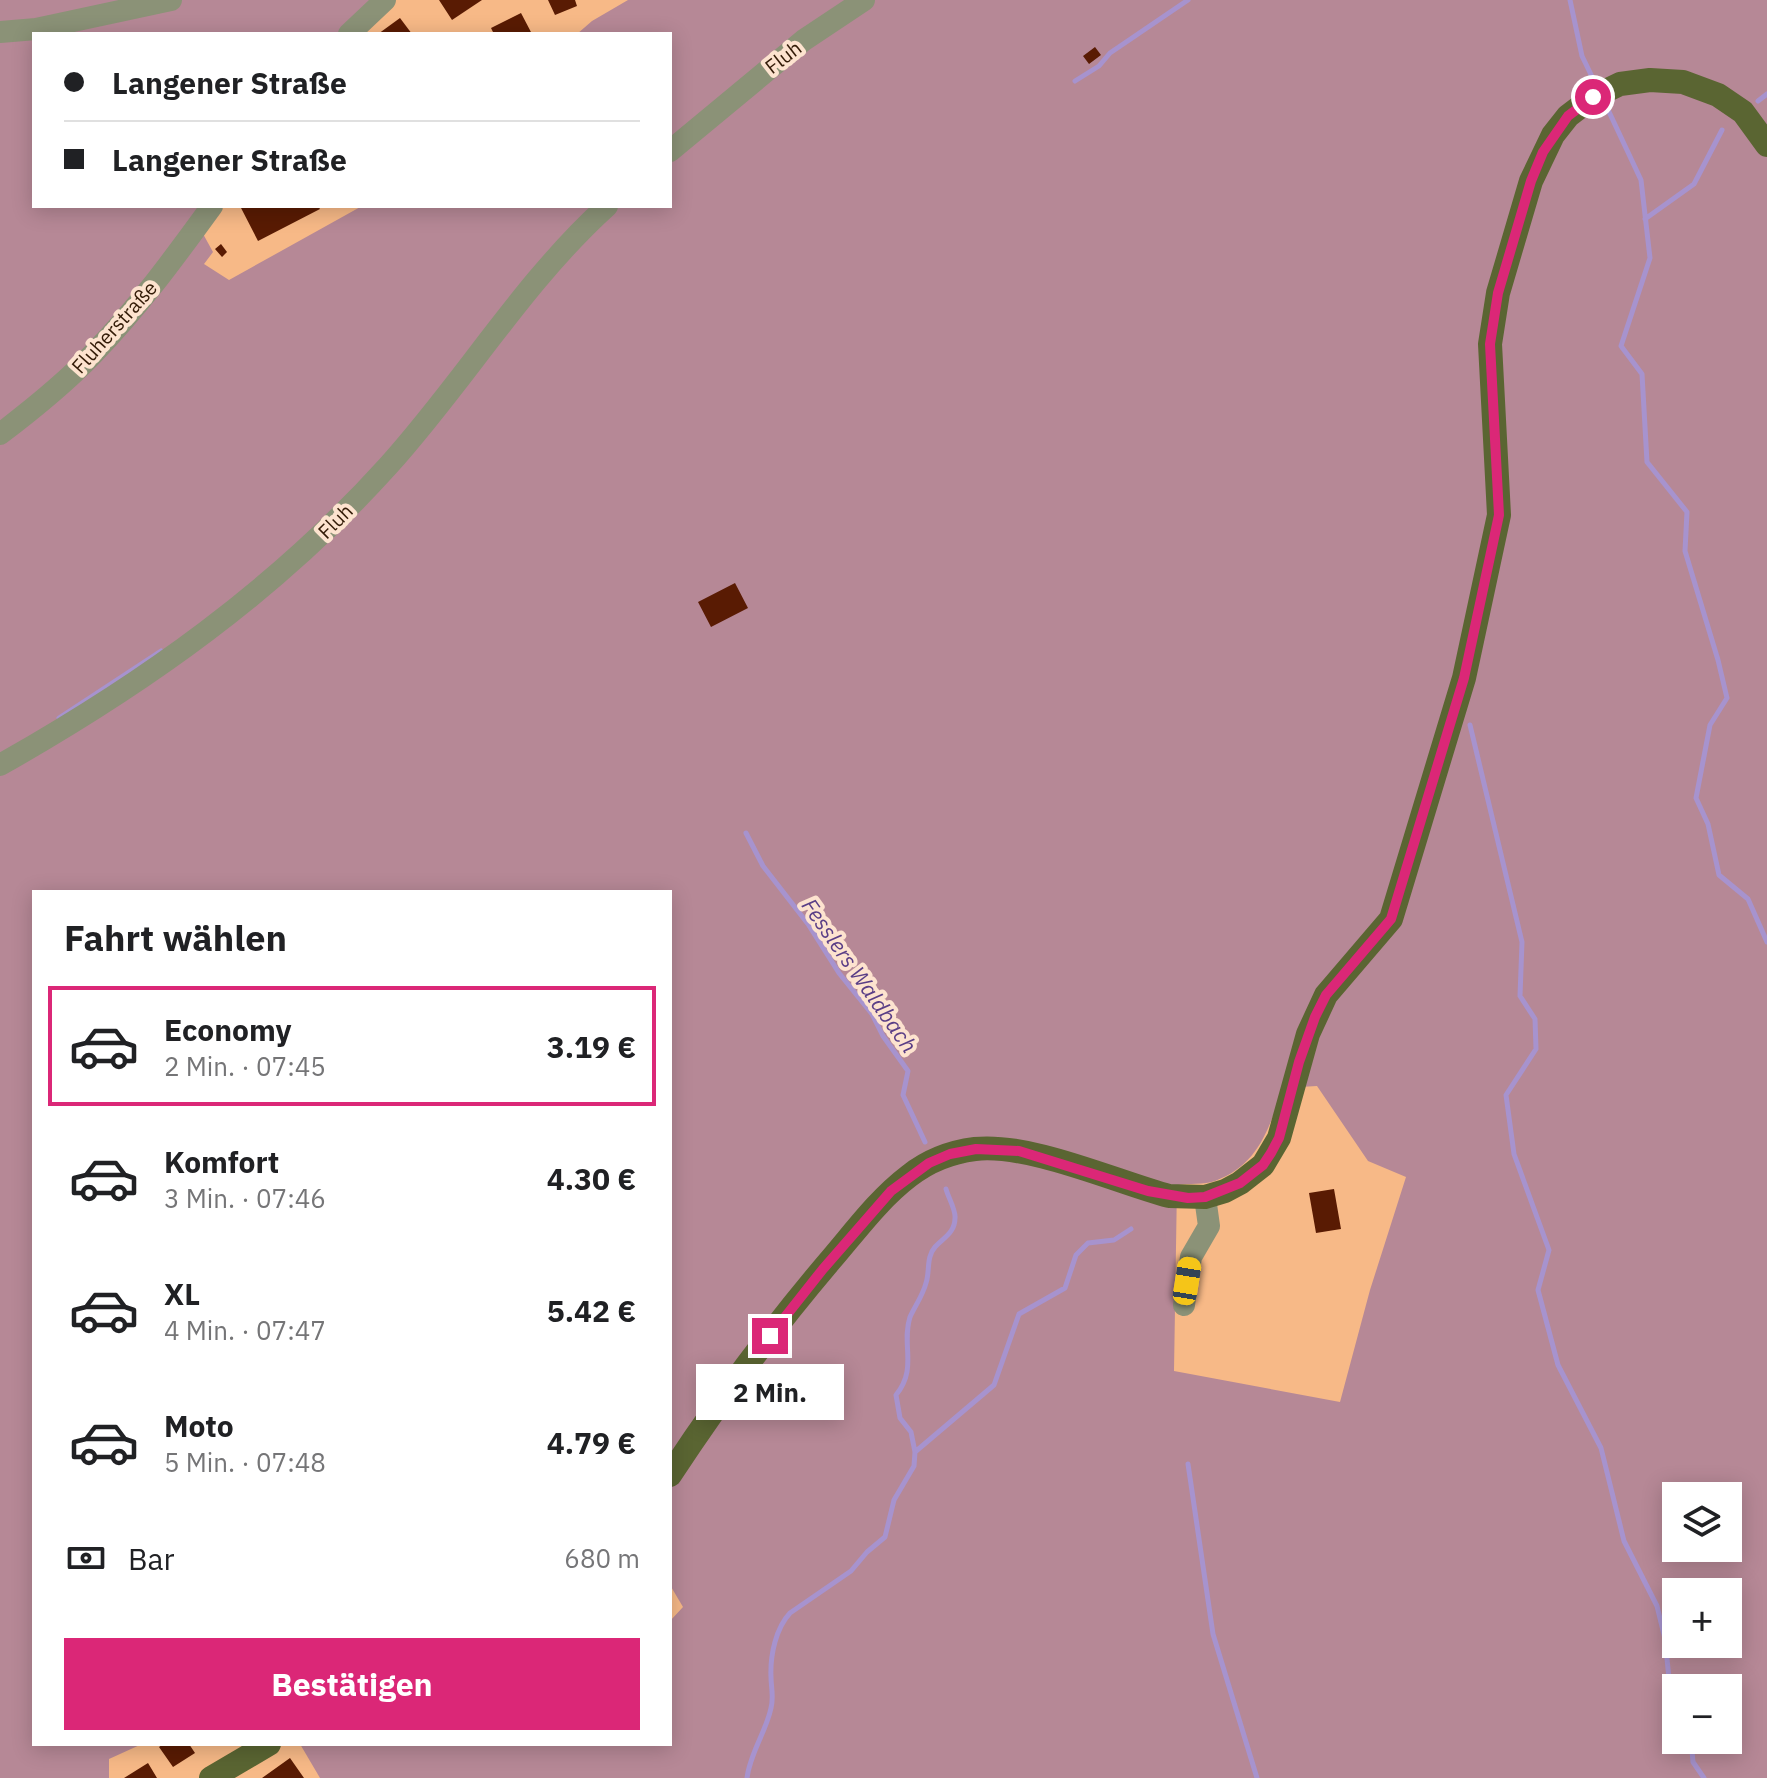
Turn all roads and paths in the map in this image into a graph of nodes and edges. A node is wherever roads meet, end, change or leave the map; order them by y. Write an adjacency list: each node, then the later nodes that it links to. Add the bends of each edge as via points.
1 (171, 0): 4 (street)
2 (385, 0): 5 (street)
3 (864, 0): 7 (street, Fluh, via 785,55)
4 (0, 32)
5 (351, 32)
6 (1767, 145): 12 (main road, via 1743,112 1718,95 1683,82 1650,80 1620,84 1593,97 1553,135 1531,181 1498,293 1490,344 1499,515 1464,678 1391,919 1326,995 1303,1048 1279,1138 1263,1165 1240,1183)
7 (672, 149)
8 (211, 208): 10 (street, Fluherstraße, via 95,353)
9 (605, 208): 11 (street, Fluh, via 565,248 389,465 279,575 128,686)
10 (0, 434)
11 (0, 765)
12 (1205, 1197): 13 (street, via 1209,1226 1191,1257); 14 (main road, via 1169,1196 1002,1149 976,1149 929,1163 891,1191 823,1269)
13 (1184, 1305)
14 (672, 1472)
15 (266, 1746): 16 (main road)
16 (211, 1778)

